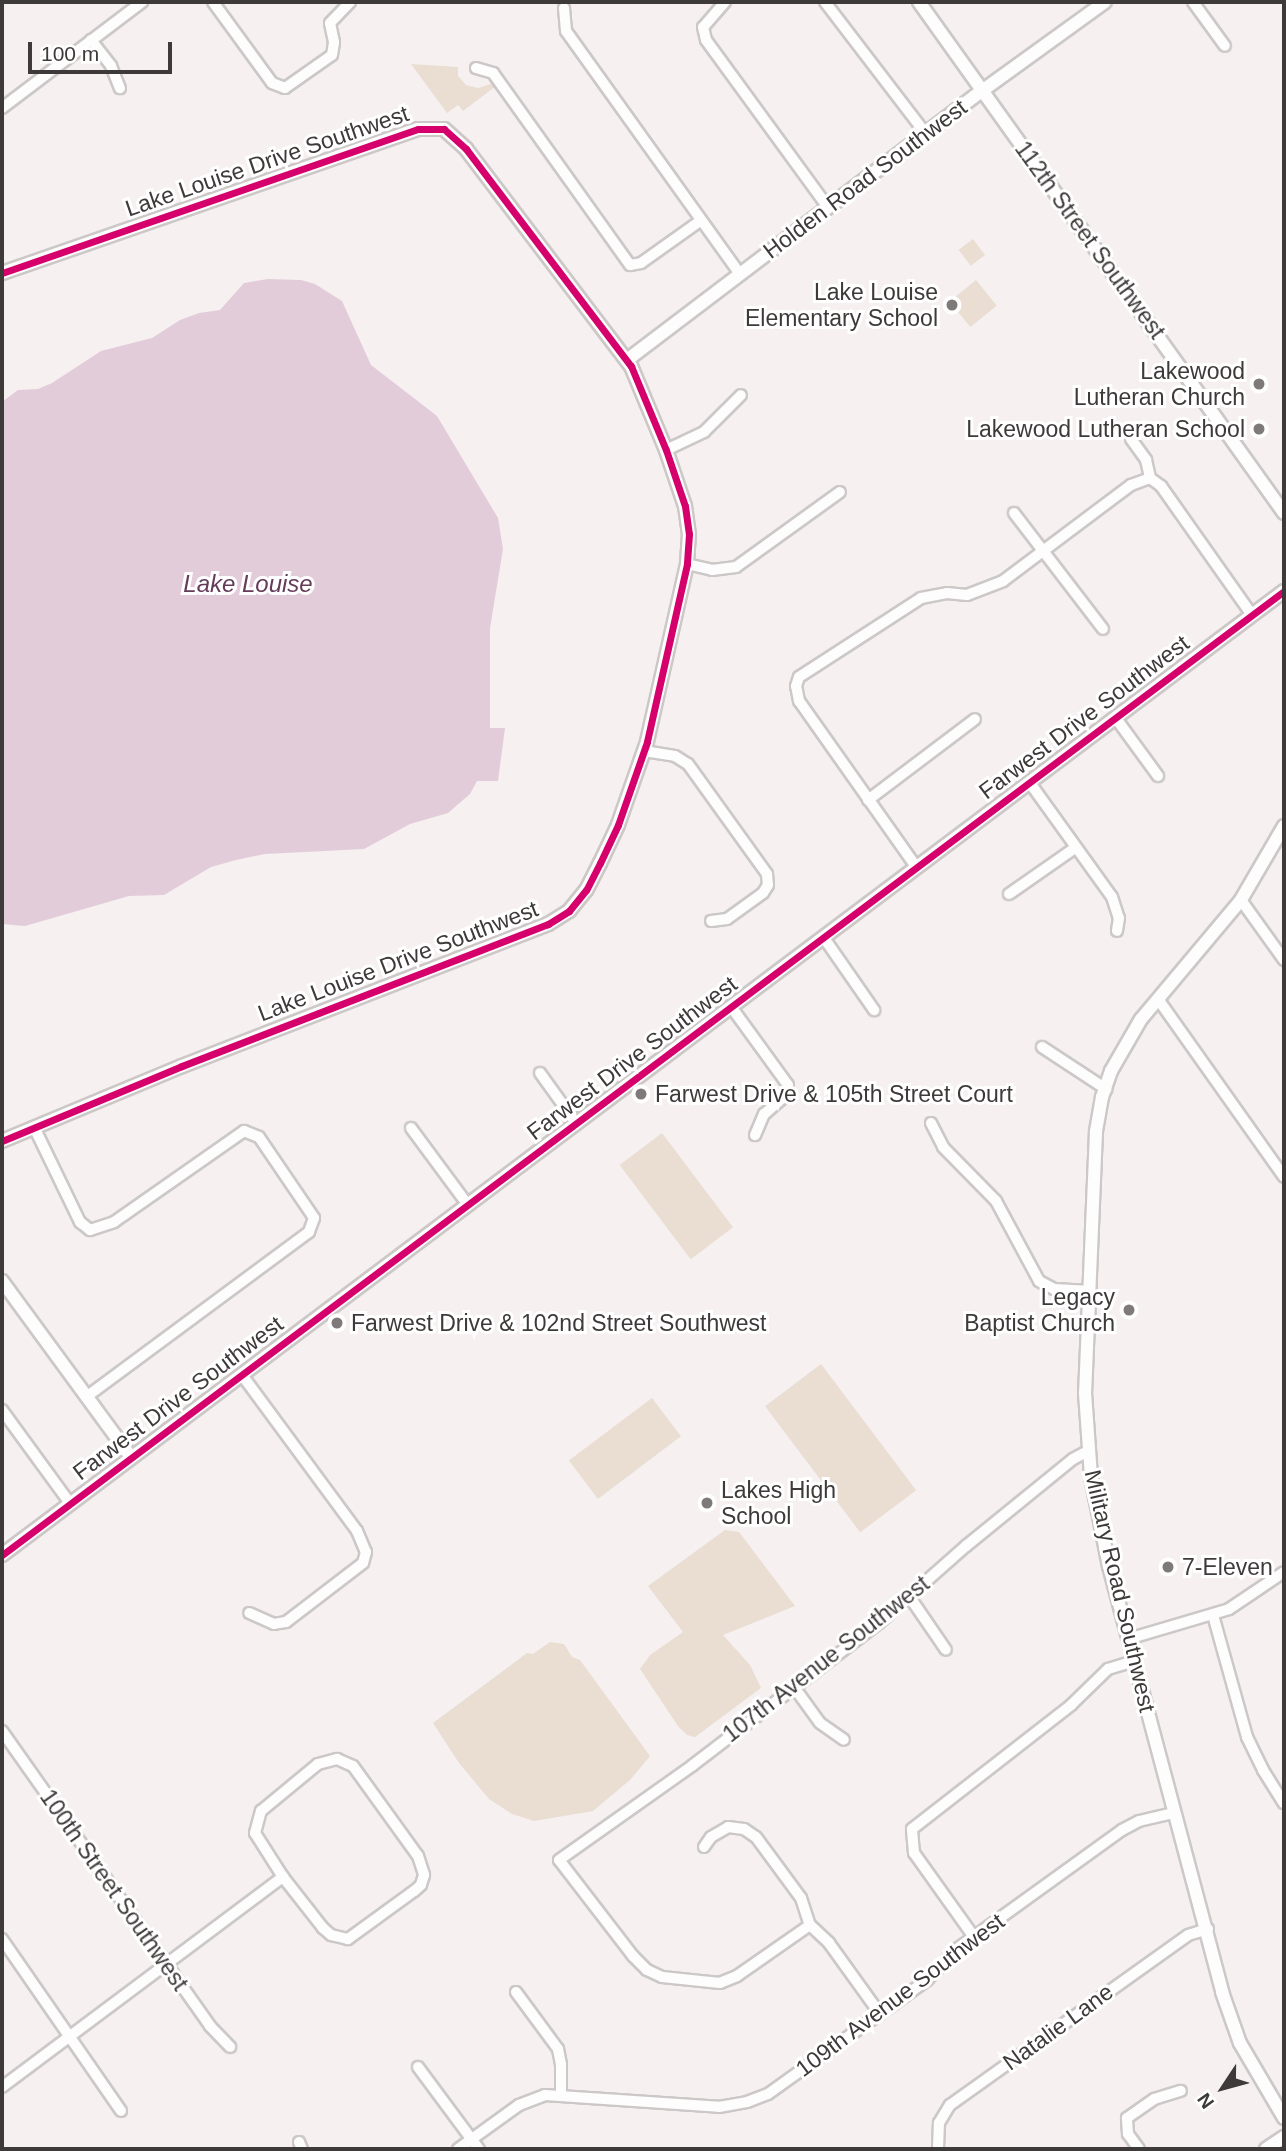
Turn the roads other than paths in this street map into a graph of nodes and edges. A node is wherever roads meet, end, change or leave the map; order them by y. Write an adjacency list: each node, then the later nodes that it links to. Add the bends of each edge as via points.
1 (142, 2): 10 (street)
2 (213, 2): 3 (street, via 276,87 295,84 332,55 330,23)
3 (351, 2)
4 (725, 2): 17 (street, via 704,27 713,52)
5 (825, 2): 16 (street)
6 (919, 2): 14 (street, 112th Street Southwest)
7 (1105, 2): 14 (street, Holden Road Southwest)
8 (1193, 2): 11 (street)
9 (564, 8): 18 (street, via 566,32)
10 (92, 40): 13 (street); 15 (street)
11 (1225, 46)
12 (476, 68): 18 (street, via 493,73 627,262 636,265)
13 (120, 88)
14 (983, 90): 16 (street, Holden Road Southwest); 28 (street, 112th Street Southwest)
15 (2, 107)
16 (925, 134): 17 (street, Holden Road Southwest)
17 (828, 207): 20 (street, Holden Road Southwest)
18 (700, 221): 20 (street)
19 (2, 273): 21 (street, Lake Louise Drive Southwest, via 418,129 438,128 466,149)
20 (740, 274): 21 (street, Holden Road Southwest)
21 (627, 360): 24 (street, Lake Louise Drive Southwest)
22 (741, 395): 24 (street, via 705,432)
23 (1131, 439): 25 (street, via 1146,460)
24 (666, 450): 30 (street, Lake Louise Drive Southwest, via 688,521)
25 (1150, 478): 29 (street, via 1131,485); 32 (street, via 1161,486)
26 (840, 492): 30 (street, via 736,567 712,570)
27 (1014, 513): 29 (street)
28 (1284, 513)
29 (1042, 549): 33 (street); 39 (street, via 993,586 967,595 921,598 805,671 796,686 799,701)
30 (687, 564): 36 (street, Lake Louise Drive Southwest)
31 (1284, 591): 32 (street, Farwest Drive Southwest)
32 (1252, 615): 34 (street, Farwest Drive Southwest)
33 (1103, 629)
34 (1115, 717): 37 (street); 38 (street, Farwest Drive Southwest)
35 (975, 719): 39 (street)
36 (644, 751): 45 (street, via 665,753 688,764 765,869 768,885 763,893 727,919); 57 (street, Lake Louise Drive Southwest, via 600,863 575,904 557,919)
37 (1158, 776)
38 (1030, 783): 41 (street); 42 (street, Farwest Drive Southwest)
39 (868, 800): 42 (street)
40 (1284, 826): 44 (street, Military Road Southwest)
41 (1075, 848): 43 (street); 46 (street, via 1114,902)
42 (917, 868): 47 (street, Farwest Drive Southwest)
43 (1009, 894)
44 (1241, 900): 48 (street); 49 (street, Military Road Southwest)
45 (711, 921)
46 (1117, 932)
47 (824, 938): 50 (street, Farwest Drive Southwest); 51 (street)
48 (1284, 960)
49 (1158, 999): 54 (street, Military Road Southwest, via 1132,1033); 61 (street)
50 (732, 1008): 55 (street, Farwest Drive Southwest); 59 (street, via 788,1085 785,1096 764,1114)
51 (874, 1010)
52 (1042, 1047): 54 (street)
53 (540, 1073): 55 (street)
54 (1106, 1089): 64 (street, Military Road Southwest, via 1096,1132)
55 (576, 1123): 62 (street, Farwest Drive Southwest)
56 (931, 1123): 64 (street, via 943,1147 996,1201 1039,1281 1054,1289)
57 (34, 1127): 60 (street, Lake Louise Drive Southwest); 66 (street, via 80,1222 90,1230 114,1222 246,1131 265,1145 314,1218 309,1231)
58 (411, 1128): 62 (street)
59 (755, 1135)
60 (2, 1141)
61 (1284, 1177)
62 (468, 1205): 65 (street, Farwest Drive Southwest)
63 (2, 1281): 66 (street)
64 (1087, 1291): 68 (street, Military Road Southwest)
65 (242, 1374): 69 (street, Farwest Drive Southwest); 74 (street, via 357,1531 365,1549 363,1563 286,1622 274,1624)
66 (87, 1396): 69 (street)
67 (2, 1409): 70 (street)
68 (1088, 1451): 73 (street, 107th Avenue Southwest); 76 (street, Military Road Southwest, via 1101,1529)
69 (131, 1457): 70 (street, Farwest Drive Southwest)
70 (69, 1502): 71 (street, Farwest Drive Southwest)
71 (2, 1555)
72 (1284, 1572): 75 (street, via 1239,1605)
73 (909, 1596): 77 (street); 79 (street, 107th Avenue Southwest)
74 (249, 1613)
75 (1213, 1615): 76 (street); 82 (street, via 1247,1737)
76 (1128, 1639): 78 (street, Military Road Southwest)
77 (946, 1650)
78 (1134, 1661): 83 (street, Military Road Southwest); 88 (street, via 1108,1669 1044,1727 912,1829 915,1853)
79 (794, 1688): 81 (street, via 820,1723); 86 (street, 107th Avenue Southwest, via 559,1860 633,1956 653,1974 673,1980 720,1983)
80 (2, 1731): 90 (street, 100th Street Southwest)
81 (844, 1740)
82 (1284, 1803)
83 (1175, 1813): 87 (street, Military Road Southwest); 88 (street, 109th Avenue Southwest, via 1122,1830)
84 (704, 1847): 86 (street, via 728,1828 749,1832 801,1898)
85 (283, 1877): 85 (street, via 257,1839 255,1824 261,1811 318,1764 337,1759 353,1766 418,1856 424,1875 414,1891 356,1935 341,1938 323,1928); 90 (street)
86 (810, 1926): 92 (street, via 829,1943)
87 (1208, 1929): 100 (street, Military Road Southwest, via 1240,2043); 105 (street, Natalie Lane, via 1188,1935 950,2105 939,2123)
88 (974, 1937): 92 (street, 109th Avenue Southwest, via 936,1973)
89 (2, 1939): 93 (street)
90 (166, 1963): 93 (street); 94 (street, 100th Street Southwest)
91 (516, 1992): 98 (street, via 558,2049)
92 (880, 2014): 98 (street, 109th Avenue Southwest, via 768,2094 738,2104 692,2106)
93 (71, 2035): 96 (street); 99 (street)
94 (230, 2048)
95 (418, 2067): 102 (street)
96 (2, 2087)
97 (1181, 2091): 106 (street, via 1154,2099 1127,2118 1128,2134)
98 (561, 2094): 102 (street, 109th Avenue Southwest, via 519,2105)
99 (121, 2111)
100 (1284, 2118)
101 (1284, 2137): 107 (street)
102 (471, 2139): 103 (street, 109th Avenue Southwest); 104 (street)
103 (457, 2149)
104 (479, 2149)
105 (938, 2149)
106 (1139, 2149)
107 (1266, 2149)

